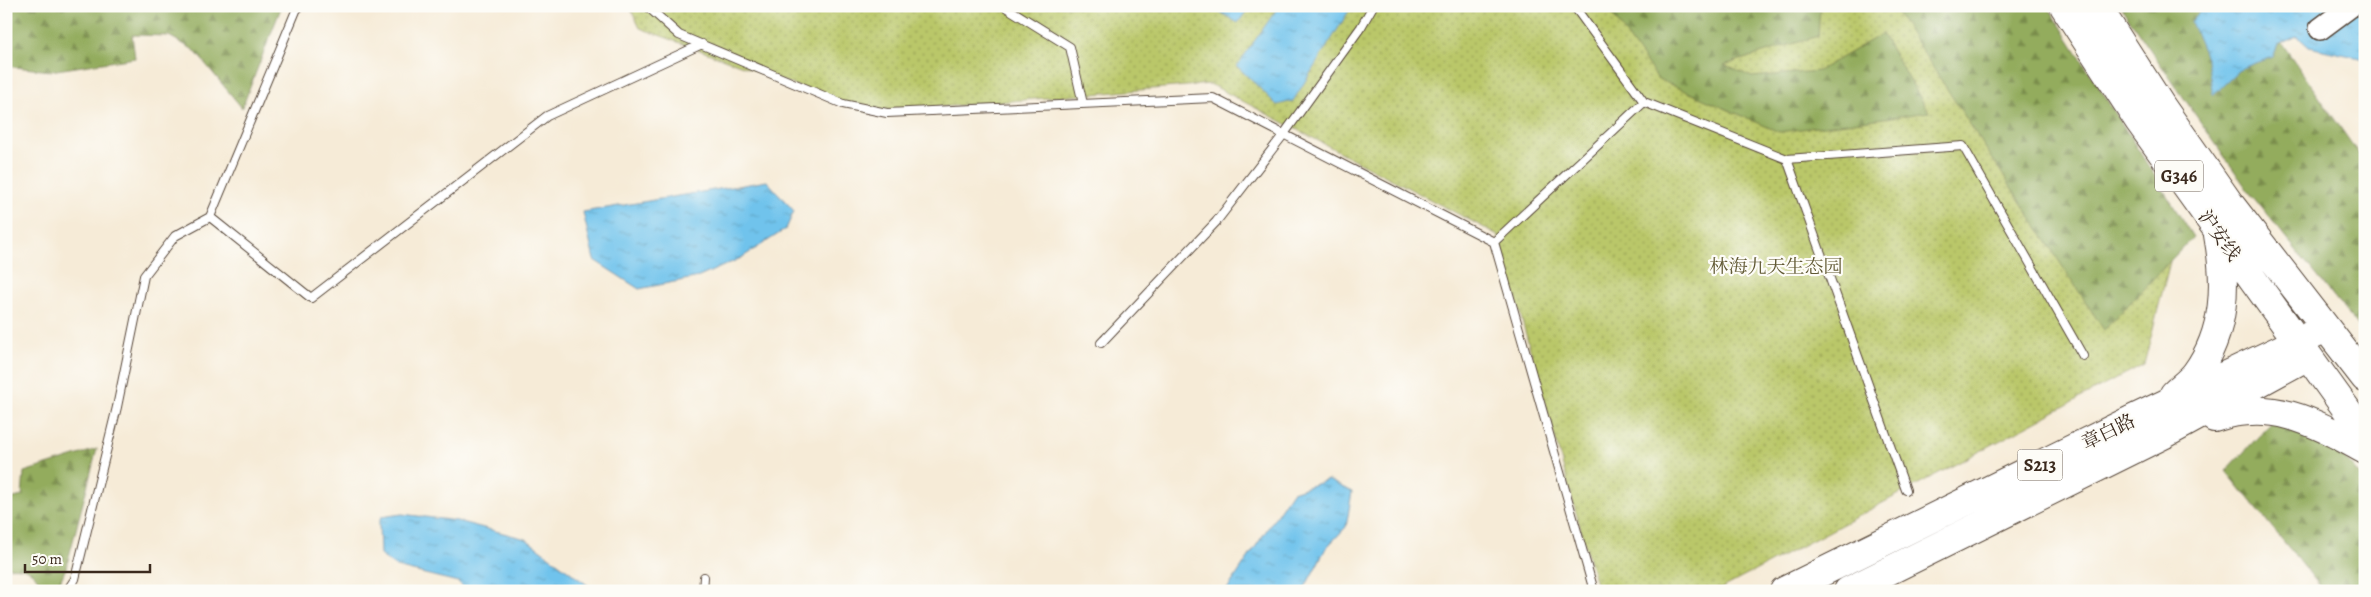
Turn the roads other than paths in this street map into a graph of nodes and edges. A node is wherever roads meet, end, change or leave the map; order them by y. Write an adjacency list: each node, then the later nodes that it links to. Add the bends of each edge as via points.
1 (298, 6): 15 (lane)
2 (647, 6): 10 (lane, via 679,35)
3 (1004, 6): 12 (lane, via 1070,47)
4 (1373, 6): 13 (lane)
5 (1574, 6): 11 (lane)
6 (2064, 6): 16 (highway, 沪安线 / G346, via 2139,121)
7 (2097, 6): 18 (highway, 沪安线 / G346, via 2230,204)
8 (2351, 6): 9 (main road)
9 (2320, 29)
10 (702, 44): 12 (lane, via 843,104 887,113); 15 (lane, via 547,116 311,298)
11 (1644, 102): 14 (lane); 17 (lane)
12 (1083, 104): 13 (lane, via 1213,98)
13 (1284, 134): 17 (lane); 19 (lane, via 1216,222)
14 (1787, 159): 21 (lane, via 1963,146); 27 (lane)
15 (210, 217): 29 (lane, via 175,236 144,276 117,407 74,579)
16 (2218, 232): 20 (highway, 沪安线 / G346); 23 (highway, via 2224,266 2224,300 2219,327 2196,374)
17 (1494, 242): 31 (lane)
18 (2331, 334): 20 (highway); 22 (highway, 沪安线 / G346)
19 (1101, 343)
20 (2302, 350): 23 (highway, 章白路 / S213); 24 (highway, 章白路 / S213); 25 (highway, 沪安线 / G346)
21 (2084, 356)
22 (2365, 378)
23 (2163, 405): 32 (highway, 章白路 / S213)
24 (2165, 434): 26 (highway, via 2235,411 2255,410 2298,417); 33 (highway, 章白路 / S213)
25 (2365, 435)
26 (2365, 450)
27 (1906, 490)
28 (704, 577): 30 (lane)
29 (67, 591)
30 (703, 591)
31 (1594, 591)
32 (1784, 591)
33 (1848, 591)

